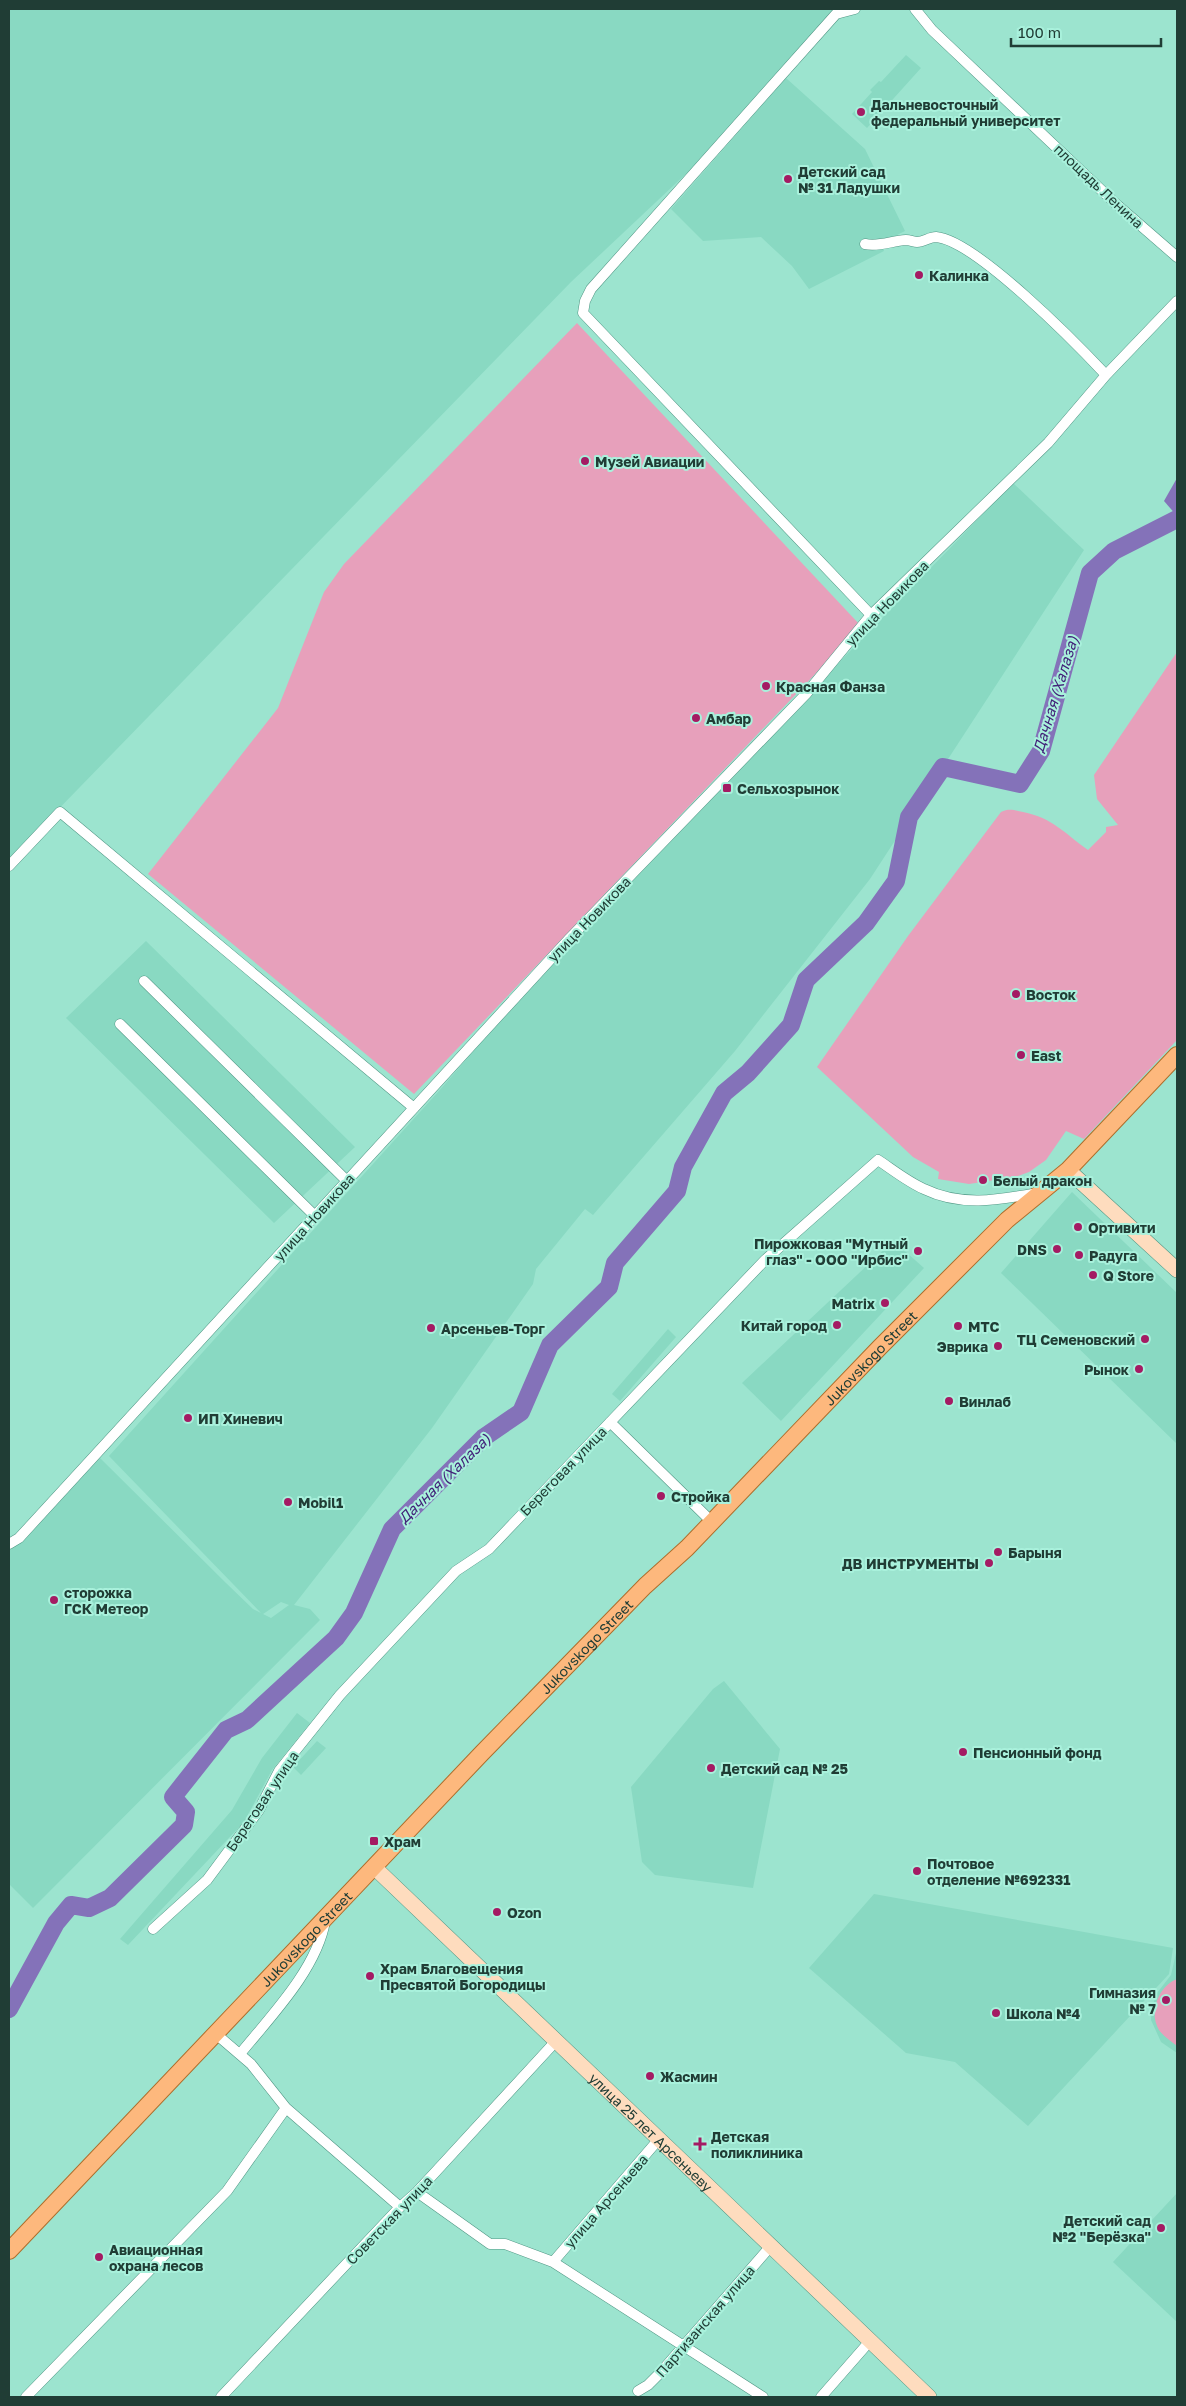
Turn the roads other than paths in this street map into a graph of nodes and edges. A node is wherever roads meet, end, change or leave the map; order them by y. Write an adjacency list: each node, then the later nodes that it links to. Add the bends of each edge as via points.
1 (856, 9): 7 (street, via 840,12 830,21 591,289 583,313)
2 (916, 9): 4 (street, площадь Ленина, via 939,37)
3 (865, 244): 6 (street, via 918,242 934,237 951,241 1013,284)
4 (1177, 257)
5 (1177, 301): 6 (street, улица Новикова)
6 (1106, 376): 7 (street, улица Новикова, via 1048,442)
7 (871, 615): 12 (street, улица Новикова, via 806,694 570,938)
8 (9, 866): 12 (street, via 60,812)
9 (144, 981): 14 (street)
10 (120, 1024): 16 (street)
11 (1177, 1055): 13 (main road, Jukovskogo Street)
12 (414, 1108): 14 (street, улица Новикова)
13 (1068, 1170): 15 (main road, Jukovskogo Street); 17 (main road)
14 (347, 1181): 16 (street, улица Новикова)
15 (1043, 1192): 18 (street, Береговая улица, via 988,1202 953,1199 922,1189 878,1160 765,1260); 19 (main road, Jukovskogo Street, via 1007,1220)
16 (315, 1216): 20 (street, улица Новикова, via 19,1538)
17 (1177, 1270)
18 (610, 1422): 19 (street); 23 (street, Береговая улица, via 489,1549 456,1571 430,1597 340,1696 279,1771 259,1810 207,1880)
19 (711, 1521): 21 (main road, Jukovskogo Street, via 496,1739)
20 (9, 1544)
21 (375, 1868): 22 (main road, Jukovskogo Street); 25 (main road, улица 25 лет Арсеньеву)
22 (324, 1921): 24 (main road, Jukovskogo Street); 26 (street, via 322,1939 302,1973)
23 (153, 1929)
24 (216, 2034): 26 (street); 32 (main road, Jukovskogo Street)
25 (556, 2041): 28 (main road, улица 25 лет Арсеньеву); 29 (street, Советская улица)
26 (240, 2054): 27 (street)
27 (286, 2108): 30 (street); 37 (street, via 227,2191)
28 (659, 2139): 31 (main road, улица 25 лет Арсеньеву); 33 (street, улица Арсеньева)
29 (417, 2192): 30 (street, Советская улица); 33 (street, via 490,2244 505,2244)
30 (400, 2207): 38 (street, Советская улица)
31 (770, 2247): 34 (main road, улица 25 лет Арсеньеву); 35 (street, Партизанская улица)
32 (9, 2251)
33 (553, 2262): 35 (street)
34 (870, 2341): 40 (street); 41 (main road, улица 25 лет Арсеньеву)
35 (683, 2347): 36 (street, Партизанская улица, via 648,2385); 39 (street)
36 (638, 2391)
37 (26, 2397)
38 (221, 2397)
39 (763, 2397)
40 (821, 2397)
41 (929, 2397)

